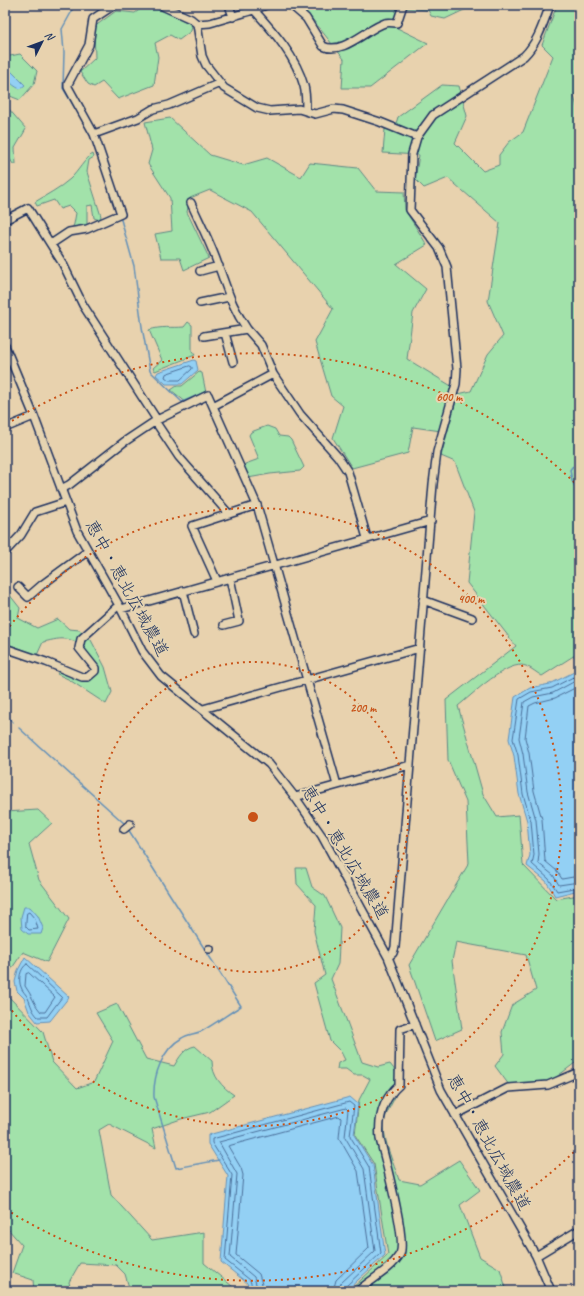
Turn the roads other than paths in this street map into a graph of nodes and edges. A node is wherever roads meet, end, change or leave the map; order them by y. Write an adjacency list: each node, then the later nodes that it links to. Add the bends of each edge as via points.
1 (114, 5): 13 (street, via 93,19 89,45 68,84 69,91)
2 (160, 5): 10 (street)
3 (229, 5): 9 (street)
4 (266, 5): 8 (street)
5 (291, 5): 6 (street, via 306,18 323,46 330,48 352,42 382,24 398,23)
6 (403, 5)
7 (550, 5): 14 (street, via 536,42 524,56 433,115)
8 (254, 10): 9 (street); 12 (street, via 281,40 301,78)
9 (233, 17): 10 (street)
10 (197, 24): 11 (street, via 202,56)
11 (220, 83): 12 (street, via 224,88 262,110); 13 (street)
12 (306, 110): 14 (street, via 315,114 334,109 343,110)
13 (94, 134): 17 (street, via 121,214 87,229 69,232)
14 (417, 137): 36 (street, via 412,154 410,210 440,248 447,267 457,369 456,384 437,452)
15 (191, 203): 18 (street)
16 (5, 220): 17 (street, via 28,208)
17 (51, 244): 30 (street, via 87,312)
18 (219, 266): 19 (street); 20 (street)
19 (200, 271)
20 (229, 297): 21 (street); 22 (street)
21 (200, 303)
22 (247, 329): 23 (street); 27 (street, via 261,345)
23 (225, 333): 24 (street); 26 (street)
24 (204, 336)
25 (5, 346): 29 (street, 恵中・恵北広域農道)
26 (233, 362)
27 (274, 374): 28 (street); 37 (street, via 300,414 348,472)
28 (213, 406): 30 (street, via 208,395); 34 (street)
29 (34, 416): 31 (street); 32 (street, 恵中・恵北広域農道)
30 (156, 421): 32 (street); 35 (street, via 179,457)
31 (5, 428)
32 (61, 489): 33 (street, 恵中・恵北広域農道)
33 (66, 502): 38 (street, 恵中・恵北広域農道); 39 (street, via 35,512 21,535)
34 (257, 505): 35 (street); 40 (street)
35 (229, 514): 42 (street, via 192,526)
36 (431, 521): 37 (street); 45 (street)
37 (367, 538): 40 (street)
38 (88, 551): 43 (street, via 28,597); 46 (street, 恵中・恵北広域農道)
39 (5, 552)
40 (274, 566): 41 (street); 52 (street)
41 (230, 578): 42 (street); 48 (street, via 239,621)
42 (217, 581): 44 (street)
43 (18, 587)
44 (183, 591): 46 (street); 49 (street)
45 (423, 600): 47 (street); 51 (street)
46 (120, 607): 50 (street, via 81,638 79,648 95,668 95,672 88,677); 53 (street, 恵中・恵北広域農道, via 153,668)
47 (472, 618)
48 (224, 624)
49 (194, 634)
50 (5, 648)
51 (420, 648): 52 (street); 54 (street)
52 (306, 681): 53 (street); 55 (street)
53 (203, 709): 56 (street, 恵中・恵北広域農道, via 269,764)
54 (410, 765): 55 (street); 57 (street, via 395,947)
55 (337, 785): 56 (street)
56 (295, 797): 57 (street, 恵中・恵北広域農道, via 322,836)
57 (388, 957): 58 (street, 恵中・恵北広域農道)
58 (415, 1024): 60 (street, 恵中・恵北広域農道, via 441,1090); 63 (street, via 400,1029 399,1085 392,1091 381,1112 379,1127 402,1247 396,1261)
59 (579, 1072): 60 (street, via 548,1085 508,1088)
60 (455, 1115): 62 (street, 恵中・恵北広域農道)
61 (579, 1230): 62 (street)
62 (536, 1256): 64 (street, 恵中・恵北広域農道)
63 (358, 1291)
64 (551, 1291)

